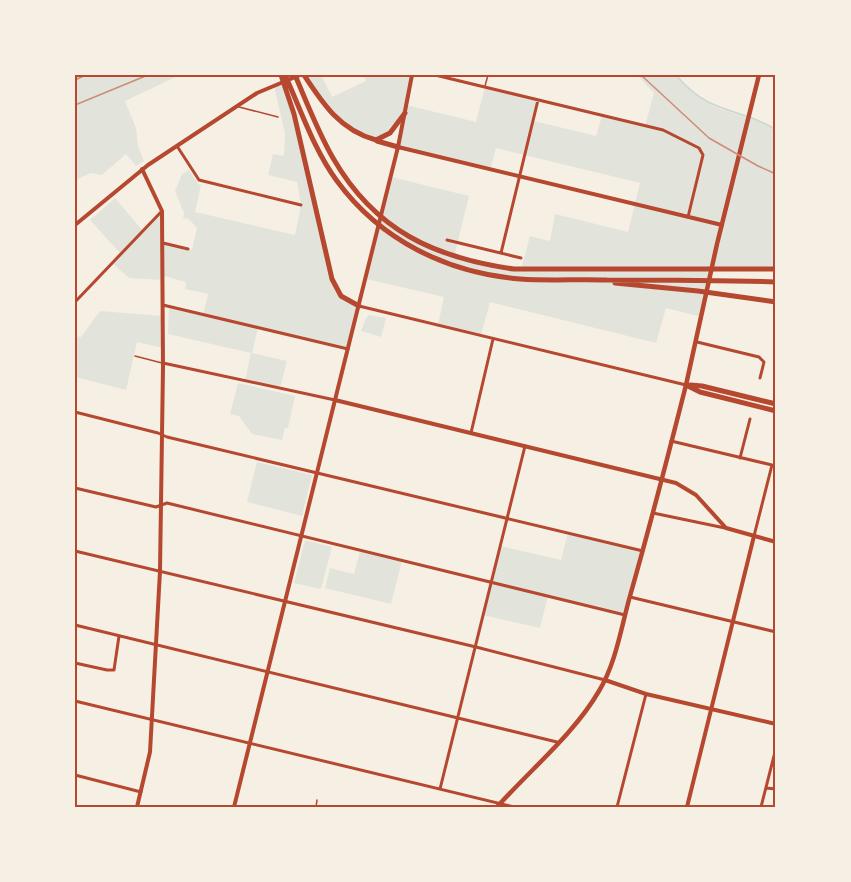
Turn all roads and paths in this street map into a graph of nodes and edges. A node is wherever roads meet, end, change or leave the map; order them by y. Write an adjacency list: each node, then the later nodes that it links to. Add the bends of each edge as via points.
1 (283, 75): 9 (highway)
2 (295, 75): 29 (highway, via 334,159 364,200 386,221 440,253 514,269)
3 (302, 75): 11 (street, via 257,93); 14 (highway, via 339,121)
4 (412, 75): 12 (street)
5 (435, 75): 8 (street)
6 (488, 75): 8 (lane)
7 (759, 75): 23 (main road)
8 (485, 87): 10 (street)
9 (292, 98): 30 (highway, via 337,181 391,236 472,272 522,279); 35 (highway, via 332,279 342,296)
10 (538, 100): 18 (street); 21 (street, via 663,130 702,151)
11 (237, 107): 13 (lane); 15 (street)
12 (405, 113): 14 (highway, via 390,133); 16 (street)
13 (278, 117)
14 (376, 140): 16 (highway)
15 (177, 146): 17 (street); 19 (street, via 199,180)
16 (398, 147): 18 (street); 35 (street)
17 (142, 169): 20 (street); 22 (street)
18 (520, 177): 21 (street); 27 (street)
19 (301, 205)
20 (162, 211): 25 (street); 32 (street)
21 (687, 218): 23 (street)
22 (75, 225)
23 (722, 225): 37 (main road)
24 (447, 240): 27 (street)
25 (164, 243): 26 (street); 34 (street)
26 (188, 249)
27 (501, 253): 28 (street)
28 (522, 258)
29 (776, 269)
30 (574, 279): 31 (highway); 33 (highway)
31 (776, 282)
32 (75, 302)
33 (776, 302)
34 (163, 305): 38 (street); 40 (street)
35 (359, 306): 36 (street); 38 (street)
36 (493, 339): 42 (street); 48 (street)
37 (697, 342): 41 (street, via 759,357 764,362); 42 (main road)
38 (348, 349): 43 (street)
39 (135, 356): 40 (lane)
40 (163, 363): 43 (street); 49 (street)
41 (760, 378)
42 (686, 385): 44 (highway); 45 (highway); 50 (main road)
43 (335, 400): 48 (street); 54 (street)
44 (776, 404)
45 (776, 411)
46 (75, 412): 49 (street)
47 (750, 419): 52 (street)
48 (471, 433): 51 (street)
49 (161, 435): 54 (street); 57 (street)
50 (671, 441): 52 (street); 55 (main road)
51 (525, 446): 55 (street); 59 (street)
52 (740, 458): 53 (street)
53 (774, 466): 62 (street)
54 (317, 473): 59 (street); 61 (street)
55 (662, 478): 58 (main road); 60 (street, via 696,495)
56 (75, 488): 57 (street)
57 (161, 506): 61 (street, via 167,503); 66 (street)
58 (653, 513): 60 (street); 65 (main road)
59 (507, 519): 65 (street); 67 (street)
60 (726, 528): 62 (street)
61 (301, 536): 67 (street); 69 (street)
62 (754, 536): 63 (street); 71 (street)
63 (776, 542)
64 (75, 551): 66 (street)
65 (643, 551): 68 (main road)
66 (160, 570): 69 (street); 75 (street)
67 (492, 582): 70 (street); 76 (street)
68 (630, 597): 70 (main road); 71 (street)
69 (285, 601): 76 (street); 78 (street)
70 (625, 615): 79 (main road)
71 (733, 622): 73 (street); 82 (street)
72 (75, 626): 74 (street)
73 (776, 632)
74 (119, 636): 75 (street); 77 (street, via 114,670)
75 (156, 644): 78 (street); 84 (street)
76 (476, 647): 79 (street); 83 (street)
77 (75, 663)
78 (268, 672): 83 (street); 87 (street)
79 (605, 680): 80 (street); 86 (main road)
80 (646, 694): 82 (street); 100 (street)
81 (75, 701): 84 (street)
82 (711, 709): 85 (street); 101 (street)
83 (458, 718): 86 (street); 91 (street)
84 (152, 719): 87 (street); 93 (street, via 150,758)
85 (776, 724)
86 (557, 742): 95 (main road)
87 (250, 743): 91 (street); 97 (street)
88 (776, 748): 90 (street)
89 (75, 775): 93 (street)
90 (766, 788): 92 (street); 102 (street)
91 (440, 789): 95 (street)
92 (776, 789)
93 (141, 792): 96 (street)
94 (317, 800): 98 (lane)
95 (498, 805): 99 (street)
96 (137, 807)
97 (234, 807)
98 (316, 807)
99 (514, 807)
100 (617, 807)
101 (687, 807)
102 (761, 807)

